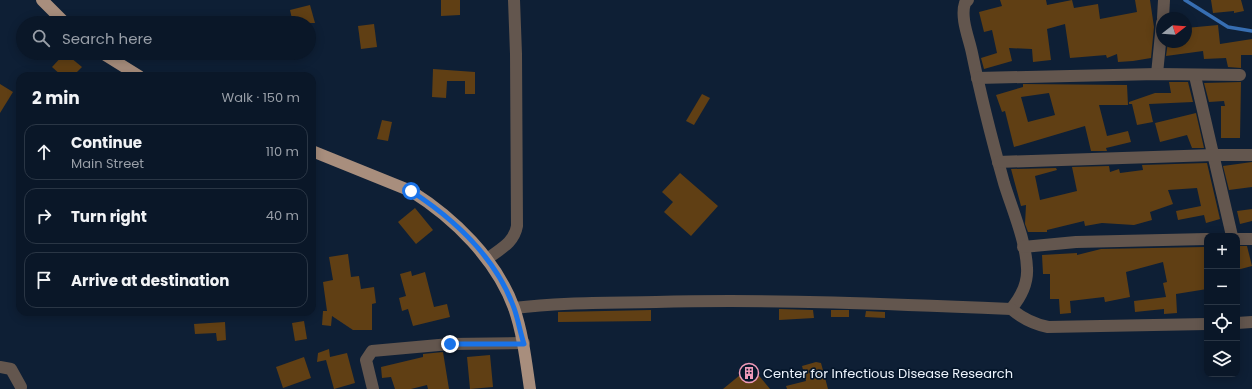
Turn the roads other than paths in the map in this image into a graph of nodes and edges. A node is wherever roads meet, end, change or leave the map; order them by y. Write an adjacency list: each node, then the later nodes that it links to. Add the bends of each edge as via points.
1 (42, 0): 6 (main road)
2 (514, 0): 23 (street, via 517,226 515,235 509,243)
3 (968, 0): 13 (street, via 965,3 964,15)
4 (1164, 0): 5 (street)
5 (1163, 12)
6 (57, 16)
7 (1160, 48): 10 (street)
8 (113, 60): 9 (main road)
9 (133, 72)
10 (1157, 74): 12 (street); 13 (street)
11 (1240, 75): 12 (street)
12 (1194, 76): 15 (street)
13 (977, 78): 17 (street)
14 (316, 153): 23 (main road, via 411,191 426,200 465,234)
15 (1214, 155): 16 (street); 17 (street); 18 (street)
16 (1252, 155)
17 (998, 162): 22 (street)
18 (1231, 233)
19 (1252, 238): 21 (street)
20 (1204, 239): 22 (street, via 1076,242)
21 (1240, 239)
22 (1024, 247): 25 (street, via 1026,279 1020,299)
23 (487, 259): 24 (main road)
24 (514, 308): 25 (street, via 546,304 703,301); 29 (main road)
25 (1011, 309): 28 (street, via 1034,324 1048,326)
26 (1252, 322): 27 (street)
27 (1240, 323)
28 (1204, 324)
29 (524, 344): 32 (street, via 450,344 372,351 366,360); 33 (main road)
30 (0, 367): 31 (street, via 11,368)
31 (21, 387)
32 (373, 389)
33 (530, 389)

